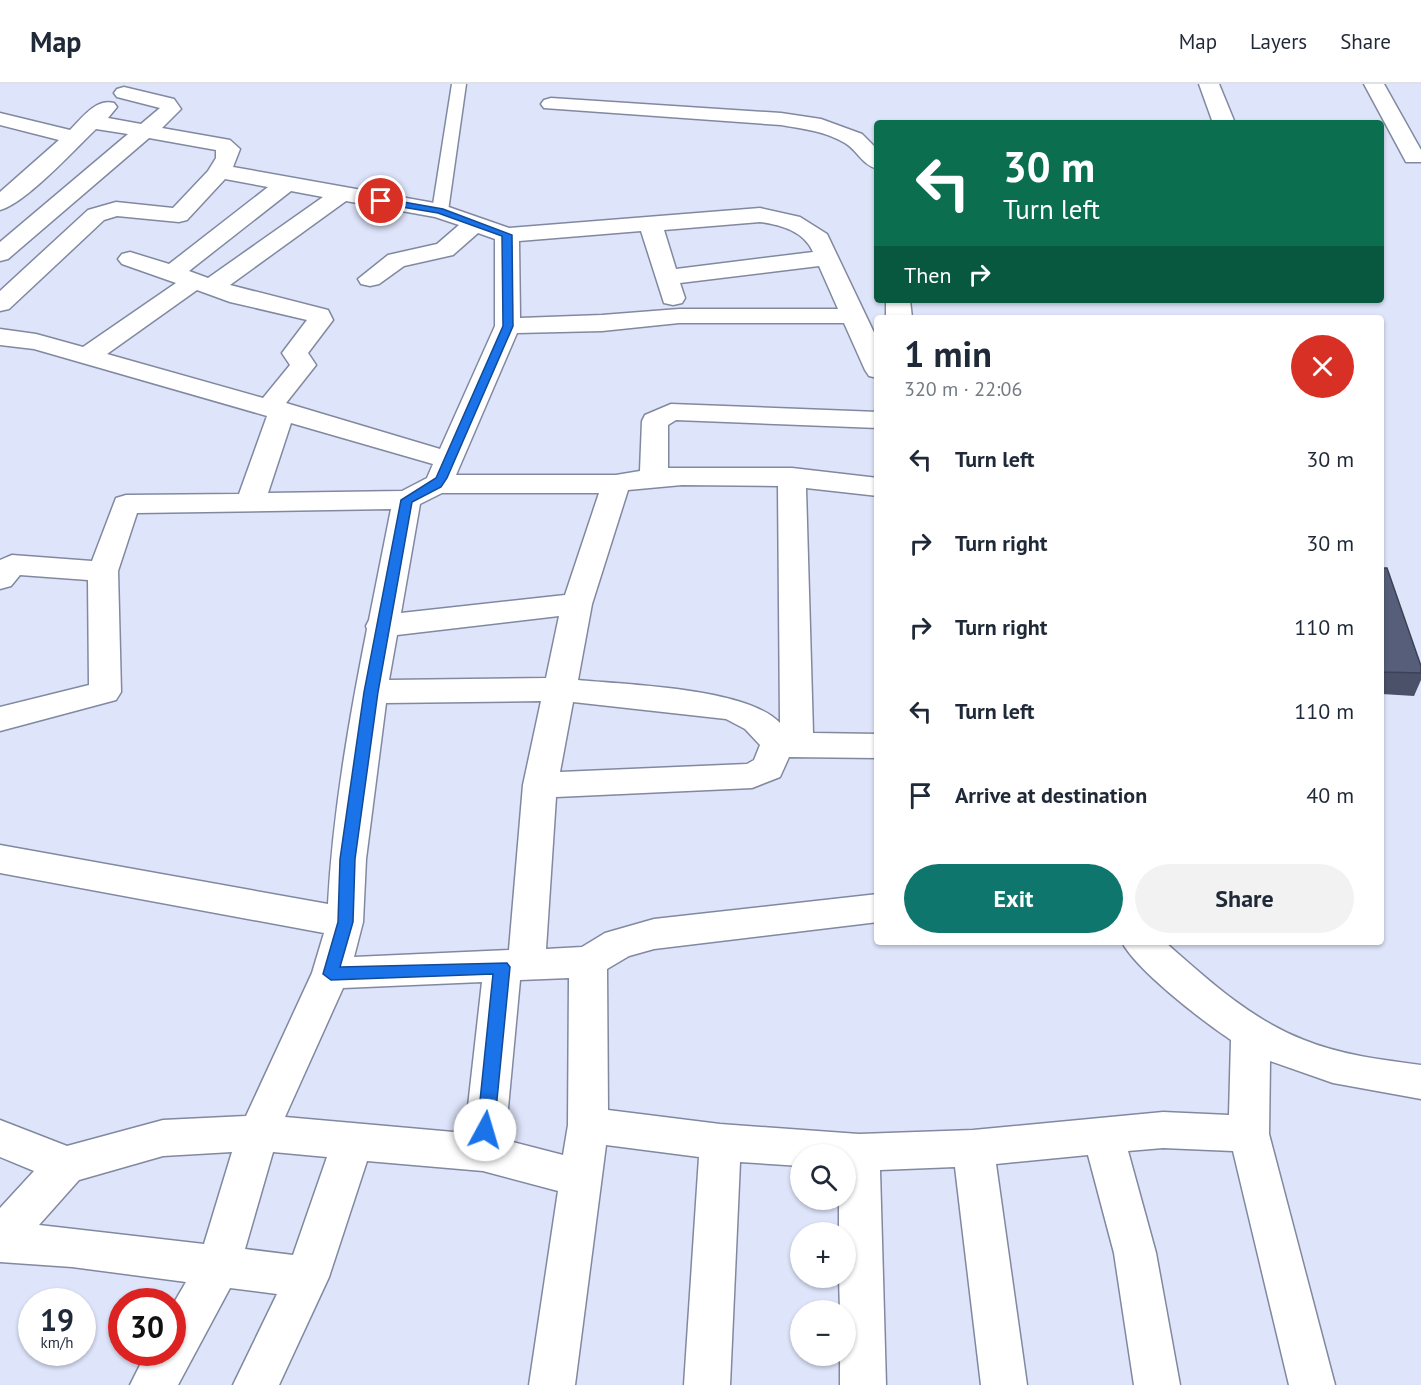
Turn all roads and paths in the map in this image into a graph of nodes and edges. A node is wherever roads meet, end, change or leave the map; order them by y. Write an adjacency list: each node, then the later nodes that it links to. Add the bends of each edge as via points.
1 (459, 84): 17 (lane)
2 (1209, 84): 6 (street)
3 (1374, 84): 11 (street)
4 (131, 89): 7 (street); 9 (street, via 171,105)
5 (552, 104): 12 (street, via 821,125 854,139)
6 (1223, 120)
7 (90, 121): 9 (street); 10 (street)
8 (6, 126): 10 (street)
9 (143, 130): 13 (street, via 226,146 228,155); 21 (street)
10 (73, 136): 16 (street)
11 (1409, 157)
12 (874, 159)
13 (219, 171): 14 (street); 27 (street, via 178,215 116,209 96,215)
14 (286, 184): 15 (street); 26 (street)
15 (341, 194): 17 (street); 26 (street)
16 (0, 203)
17 (440, 211): 19 (street)
18 (651, 222): 20 (street); 22 (street, via 760,215 787,219 819,239); 24 (street)
19 (475, 223): 20 (street); 25 (street, via 445,250 396,260)
20 (507, 235): 30 (street)
21 (0, 254)
22 (827, 258): 24 (street); 29 (street)
23 (129, 259): 26 (street)
24 (666, 277): 28 (street)
25 (370, 279)
26 (192, 281): 32 (street); 34 (street, via 319,315 320,320 295,353 303,365)
27 (0, 304)
28 (679, 316): 29 (street); 30 (street)
29 (853, 316): 33 (street)
30 (508, 326): 36 (street)
31 (0, 337): 32 (street)
32 (87, 356): 34 (street)
33 (874, 361)
34 (276, 408): 36 (street); 42 (street)
35 (874, 420): 37 (street, via 664,414 654,423)
36 (443, 472): 39 (street); 41 (street)
37 (654, 477): 38 (street); 39 (street)
38 (792, 477): 40 (street); 50 (street)
39 (616, 484): 45 (street)
40 (874, 487)
41 (407, 500): 42 (street); 46 (street)
42 (251, 501): 43 (street, via 126,504)
43 (103, 571): 44 (street, via 12,565); 49 (street, via 105,692)
44 (0, 579)
45 (577, 604): 46 (street); 47 (street)
46 (381, 626): 48 (street)
47 (561, 689): 48 (street); 50 (street, via 727,708 764,724); 52 (street)
48 (371, 692): 55 (street, via 348,859)
49 (0, 719)
50 (787, 745): 51 (street); 52 (street, via 768,768 752,776)
51 (874, 746)
52 (540, 785): 58 (street)
53 (0, 860): 55 (street)
54 (874, 909): 57 (street, via 654,934 618,944)
55 (345, 922): 59 (street)
56 (1143, 945): 60 (street)
57 (588, 962): 58 (street); 62 (street)
58 (514, 967): 59 (street); 71 (street)
59 (331, 974): 63 (street)
60 (1251, 1032): 61 (street, via 1305,1057 1351,1071); 64 (street)
61 (1421, 1082)
62 (588, 1125): 68 (street); 73 (street)
63 (258, 1132): 67 (street); 72 (street, via 163,1138); 75 (street)
64 (1250, 1134): 65 (street, via 1163,1130); 86 (street)
65 (1103, 1135): 69 (street); 85 (street, via 1135,1253)
66 (0, 1138): 72 (street)
67 (353, 1141): 71 (street); 76 (street)
68 (720, 1142): 70 (street); 82 (street)
69 (973, 1148): 70 (street); 84 (street)
70 (859, 1152): 83 (street)
71 (483, 1153): 73 (street)
72 (66, 1165): 74 (street)
73 (580, 1178): 81 (street)
74 (0, 1240): 75 (street)
75 (219, 1265): 76 (street); 77 (street)
76 (307, 1277): 80 (street)
77 (186, 1326)
78 (164, 1366): 79 (street)
79 (153, 1385)
80 (256, 1385)
81 (552, 1385)
82 (707, 1385)
83 (863, 1385)
84 (1004, 1385)
85 (1157, 1385)
86 (1311, 1385)

